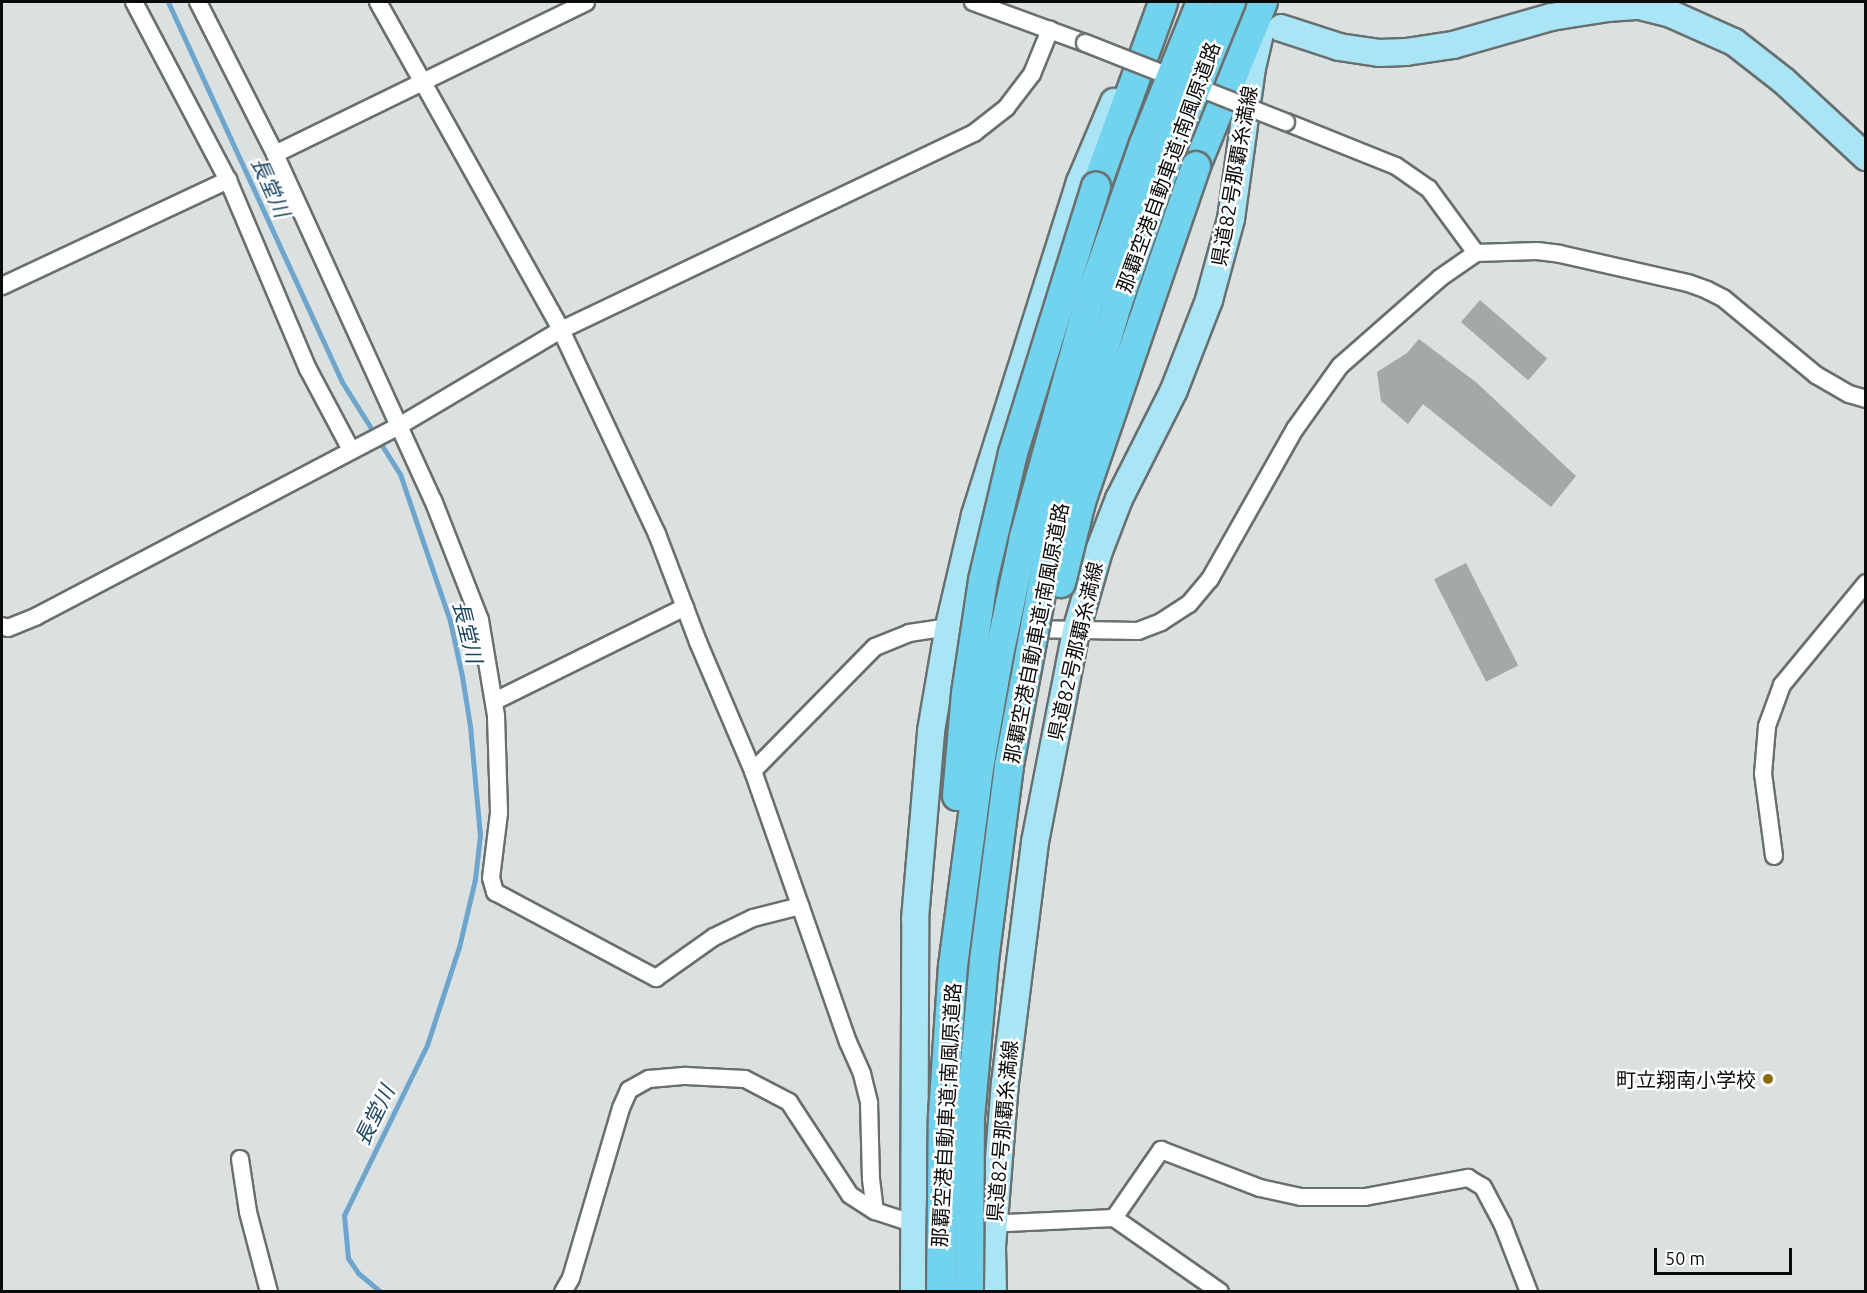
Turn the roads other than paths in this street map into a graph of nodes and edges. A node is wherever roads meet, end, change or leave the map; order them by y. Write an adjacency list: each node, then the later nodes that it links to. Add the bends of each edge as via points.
1 (134, 2): 17 (street)
2 (198, 2): 15 (street)
3 (378, 2): 14 (street)
4 (586, 2): 14 (street)
5 (973, 2): 13 (street)
6 (1163, 2): 27 (main road, via 1119,90 1080,182 975,515); 34 (highway, bridge, via 1096,187 1013,453 983,580 966,693 957,791)
7 (1201, 2): 34 (highway, 那覇空港自動車道;南風原道路, bridge, via 1144,144 1090,298 1027,526 979,768)
8 (1231, 2): 33 (highway, 那覇空港自動車道;南風原道路, bridge, via 1170,152 1117,305 1051,541 1009,765)
9 (1263, 2): 33 (highway, bridge, via 1196,166 1081,502 1058,595)
10 (1270, 2): 28 (main road, 県道82号那覇糸満線, via 1252,68 1231,219 1209,300 1174,390 1119,499)
11 (1639, 4): 12 (main road, via 1551,17 1453,45 1406,52 1379,53 1339,47); 16 (main road, via 1713,30 1734,42 1784,81)
12 (1281, 28)
13 (1050, 30): 18 (street, bridge, via 1396,166 1429,189); 20 (street, via 1032,74 1006,108 974,133)
14 (423, 82): 15 (street); 20 (street)
15 (275, 154): 22 (street)
16 (1866, 157)
17 (228, 180): 19 (street); 23 (street, via 308,369)
18 (1476, 253): 21 (street, via 1560,254 1707,290 1723,298 1816,375); 28 (street, via 1440,278 1340,366 1295,429 1210,579 1189,604 1138,631)
19 (2, 286)
20 (561, 330): 22 (street); 25 (street, via 657,534)
21 (1866, 399)
22 (399, 426): 23 (street); 29 (street, via 480,620)
23 (351, 450): 26 (street, via 37,616 8,628)
24 (1866, 583): 31 (street, via 1782,685 1767,726 1763,774)
25 (685, 607): 29 (street); 30 (street)
26 (2, 626)
27 (949, 626): 28 (street); 30 (street, via 909,633 875,647); 38 (main road, via 931,731 915,919)
28 (1076, 631): 39 (main road, 県道82号那覇糸満線, via 1035,842 1005,1083)
29 (495, 701): 32 (street, via 500,813 491,878 495,892 656,978 714,937 753,918)
30 (753, 771): 32 (street)
31 (1774, 856)
32 (800, 906): 36 (street, via 862,1074 869,1103)
33 (984, 961): 44 (highway, 那覇空港自動車道;南風原道路, bridge, via 970,1118)
34 (953, 966): 43 (highway, 那覇空港自動車道;南風原道路, bridge, via 943,1115)
35 (240, 1159): 40 (street, via 248,1212)
36 (875, 1211): 38 (street); 41 (street, via 850,1195 789,1102 745,1079 649,1079 629,1090 621,1108 571,1278)
37 (1114, 1218): 39 (street); 46 (street); 47 (street, via 1161,1150 1260,1188 1301,1197 1365,1197 1468,1178 1483,1187 1503,1225)
38 (913, 1223): 39 (street); 42 (main road)
39 (993, 1225): 45 (main road, 県道82号那覇糸満線)
40 (269, 1292)
41 (563, 1292)
42 (914, 1292)
43 (941, 1292)
44 (969, 1292)
45 (993, 1292)
46 (1220, 1292)
47 (1529, 1292)

